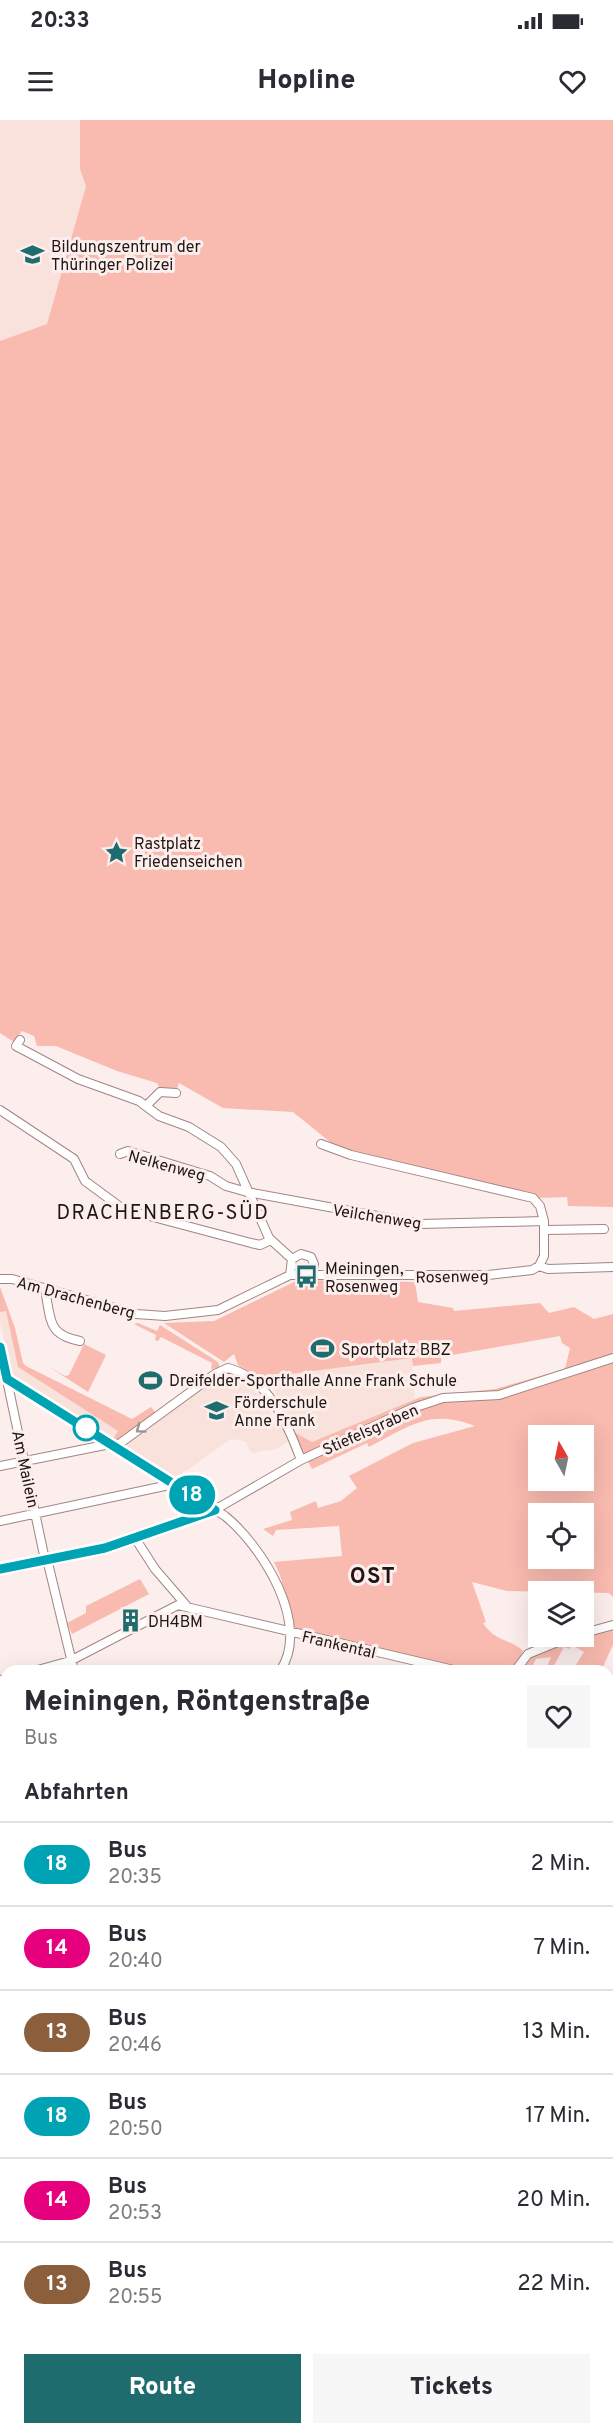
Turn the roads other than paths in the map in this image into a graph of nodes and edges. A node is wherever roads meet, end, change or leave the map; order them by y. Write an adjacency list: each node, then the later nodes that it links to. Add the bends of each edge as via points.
1 (20, 1040): 3 (street, via 16,1046 32,1056 78,1079)
2 (176, 1093): 3 (street, via 160,1092)
3 (147, 1105): 7 (street, via 159,1116 189,1127 222,1147 236,1164)
4 (0, 1110): 11 (street, via 74,1159 85,1180 128,1212 260,1245)
5 (321, 1144): 8 (street, via 351,1155 533,1198)
6 (120, 1154): 7 (street, Nelkenweg, via 129,1151)
7 (247, 1192): 8 (street, Veilchenweg, via 421,1224); 11 (street)
8 (544, 1221): 10 (street)
9 (604, 1228): 10 (street)
10 (546, 1230): 13 (street)
11 (271, 1240): 12 (street)
12 (292, 1259): 15 (street, via 301,1254 311,1257); 16 (street)
13 (539, 1266): 14 (street, Rosenweg); 15 (street, Rosenweg, via 488,1275)
14 (613, 1268)
15 (311, 1274): 16 (street, Rosenweg)
16 (290, 1275): 18 (street, Am Drachenberg, via 218,1310 152,1316)
17 (0, 1279): 18 (street, Am Drachenberg)
18 (47, 1289): 19 (street, via 54,1329 66,1338)
19 (80, 1341)
20 (0, 1347): 23 (street, Am Mailein)
21 (613, 1358): 25 (street, Stiefelsgraben, via 499,1395 443,1398 423,1404)
22 (0, 1372): 23 (street)
23 (7, 1379): 24 (street); 26 (street, Am Mailein)
24 (113, 1445): 25 (street, one-way to 24, via 266,1391 247,1375 228,1368); 26 (street); 28 (street)
25 (301, 1460): 29 (street, Stiefelsgraben)
26 (24, 1461): 27 (street); 30 (street, Am Mailein)
27 (0, 1466)
28 (174, 1484): 29 (street); 30 (street)
29 (215, 1510): 32 (street, Stiefelsgraben); 38 (street, via 258,1549 283,1602)
30 (35, 1514): 31 (street); 33 (street, Am Mailein)
31 (0, 1521)
32 (135, 1538): 33 (street, Stiefelsgraben, via 94,1551); 35 (street)
33 (46, 1559): 34 (street, Stiefelsgraben); 40 (street, Am Mailein)
34 (0, 1569)
35 (186, 1605): 38 (street, Frankental); 40 (street, via 178,1605)
36 (613, 1625): 37 (street)
37 (594, 1630)
38 (291, 1632): 43 (street, via 290,1654); 44 (street, Frankental)
39 (545, 1647): 45 (street, via 528,1654)
40 (70, 1661): 41 (street); 42 (street, Am Mailein)
41 (56, 1665)
42 (72, 1665)
43 (284, 1665)
44 (432, 1665)
45 (520, 1665)

